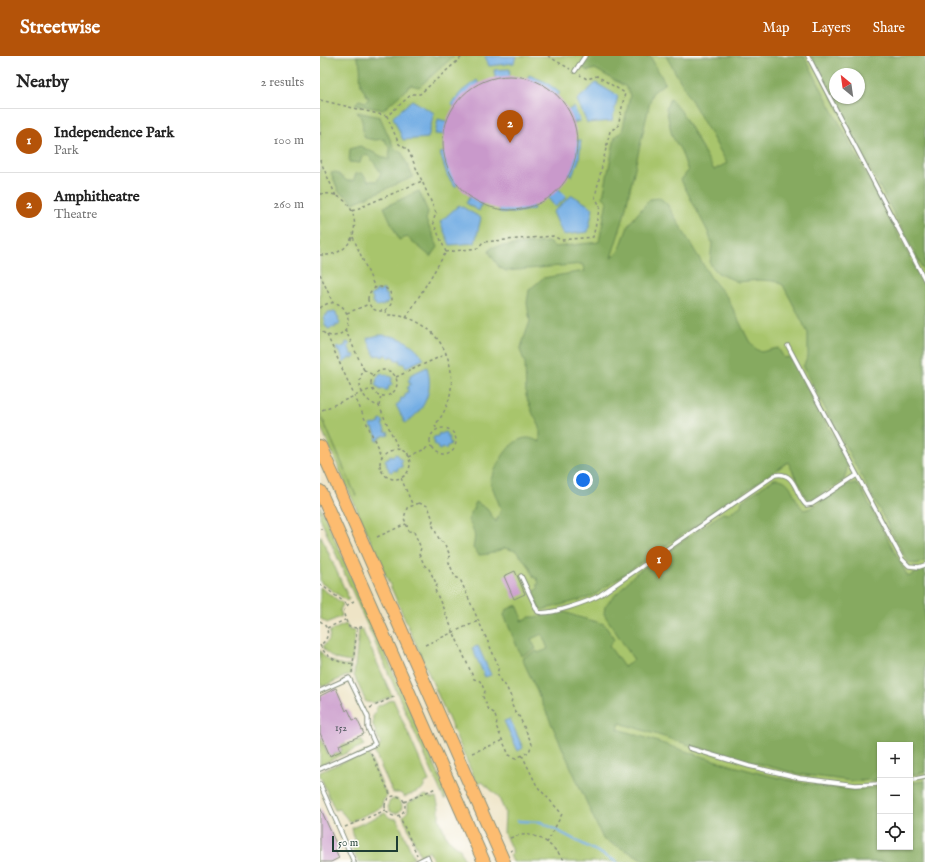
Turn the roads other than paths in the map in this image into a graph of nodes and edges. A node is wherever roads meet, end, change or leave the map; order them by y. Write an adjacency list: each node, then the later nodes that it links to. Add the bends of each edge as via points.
1 (585, 56): 3 (lane)
2 (808, 56): 4 (lane)
3 (575, 72)
4 (925, 280)
5 (788, 346): 7 (lane)
6 (320, 446): 23 (main road)
7 (857, 475): 9 (lane, via 905,563 914,567); 10 (lane, via 812,504 806,505 790,478 776,475 582,604 538,612)
8 (320, 491): 22 (main road)
9 (925, 565)
10 (521, 576)
11 (320, 691): 13 (lane, via 349,678 368,717 368,728 375,744)
12 (689, 748): 17 (lane, via 800,778 855,785)
13 (320, 769)
14 (925, 777): 15 (lane)
15 (913, 779)
16 (320, 784): 18 (lane)
17 (877, 784)
18 (354, 861): 20 (lane)
19 (418, 861): 21 (lane, via 427,857)
20 (349, 862)
21 (429, 862)
22 (484, 862)
23 (504, 862)

